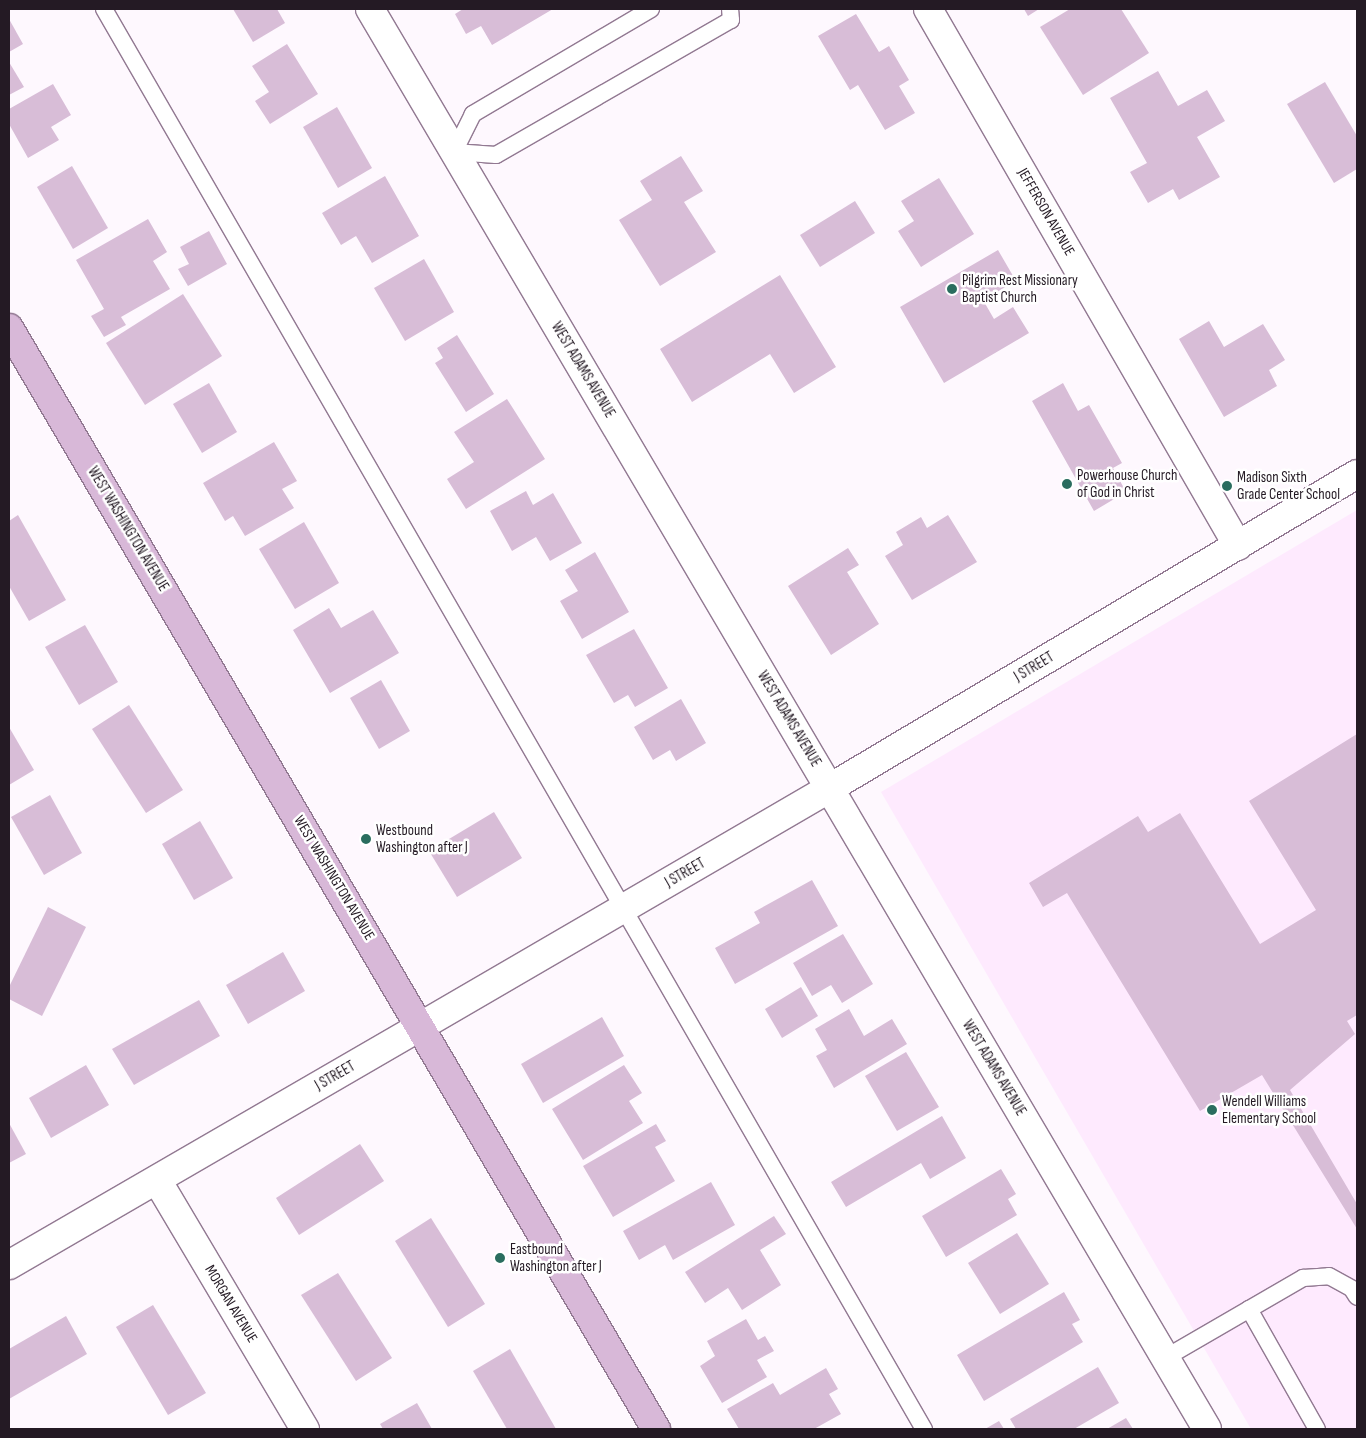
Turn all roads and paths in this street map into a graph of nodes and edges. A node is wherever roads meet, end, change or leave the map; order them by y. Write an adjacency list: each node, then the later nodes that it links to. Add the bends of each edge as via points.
1 (104, 9): 11 (lane)
2 (370, 9): 6 (street, WEST ADAMS AVENUE)
3 (651, 9): 6 (lane, via 473,114)
4 (730, 9): 6 (lane, via 731,20 496,155)
5 (928, 9): 9 (street, JEFFERSON AVENUE)
6 (454, 152): 10 (street, WEST ADAMS AVENUE)
7 (10, 331): 12 (main road, WEST WASHINGTON AVENUE)
8 (1357, 474): 9 (street, J STREET)
9 (1238, 546): 10 (street, J STREET)
10 (830, 788): 11 (street, J STREET); 17 (street, WEST ADAMS AVENUE)
11 (625, 907): 12 (street, J STREET); 20 (lane)
12 (421, 1026): 13 (street, J STREET); 19 (main road, WEST WASHINGTON AVENUE)
13 (157, 1180): 14 (street, J STREET); 18 (street, MORGAN AVENUE)
14 (9, 1265)
15 (1357, 1298): 16 (lane, via 1352,1288 1329,1276 1303,1278)
16 (1249, 1309): 17 (lane); 22 (lane)
17 (1165, 1358): 21 (street, WEST ADAMS AVENUE)
18 (305, 1429)
19 (656, 1429)
20 (924, 1429)
21 (1207, 1429)
22 (1317, 1429)

